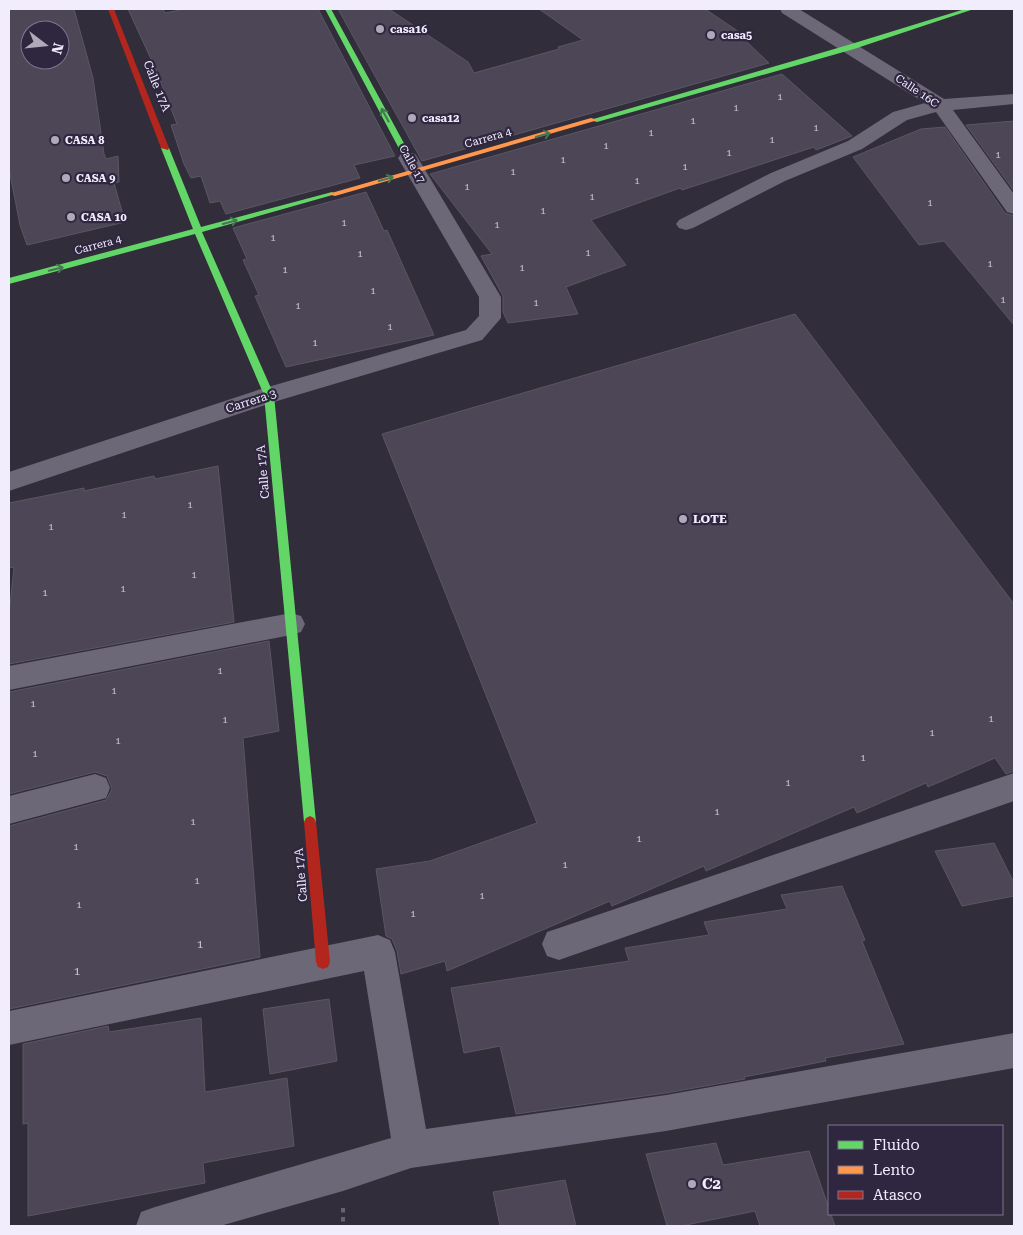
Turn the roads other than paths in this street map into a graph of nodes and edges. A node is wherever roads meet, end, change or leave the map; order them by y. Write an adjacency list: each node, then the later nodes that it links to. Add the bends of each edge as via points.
1 (111, 9): 13 (street, Calle 17A)
2 (328, 9): 10 (street, Calle 17, one-way to 2)
3 (788, 9): 5 (street, Calle 16C)
4 (971, 9): 6 (street, Carrera 4)
5 (832, 36): 6 (street, Calle 16C); 7 (street)
6 (851, 39): 9 (street, Calle 16C); 10 (street, Carrera 4, one-way to 6)
7 (814, 42)
8 (1014, 99): 9 (street)
9 (940, 105): 11 (street, Calle 16C); 12 (street, via 900,116 855,145 778,177)
10 (410, 161): 13 (street, Carrera 4, one-way to 10); 15 (street, Calle 17, via 490,297)
11 (1014, 208)
12 (686, 224)
13 (198, 231): 14 (street, Carrera 4, one-way to 13); 16 (street, Calle 17A)
14 (9, 281)
15 (490, 318): 16 (street, Carrera 3, via 474,336)
16 (269, 395): 17 (street, Carrera 3); 18 (street, Calle 17A)
17 (9, 482)
18 (291, 624): 19 (street); 24 (street, Calle 17A)
19 (9, 678)
20 (1014, 787): 23 (street)
21 (95, 788): 22 (street)
22 (9, 810)
23 (559, 944)
24 (323, 962): 25 (street); 27 (street, via 378,952)
25 (9, 1028)
26 (1014, 1051): 27 (street, via 666,1113)
27 (411, 1150): 28 (street)
28 (155, 1226)

